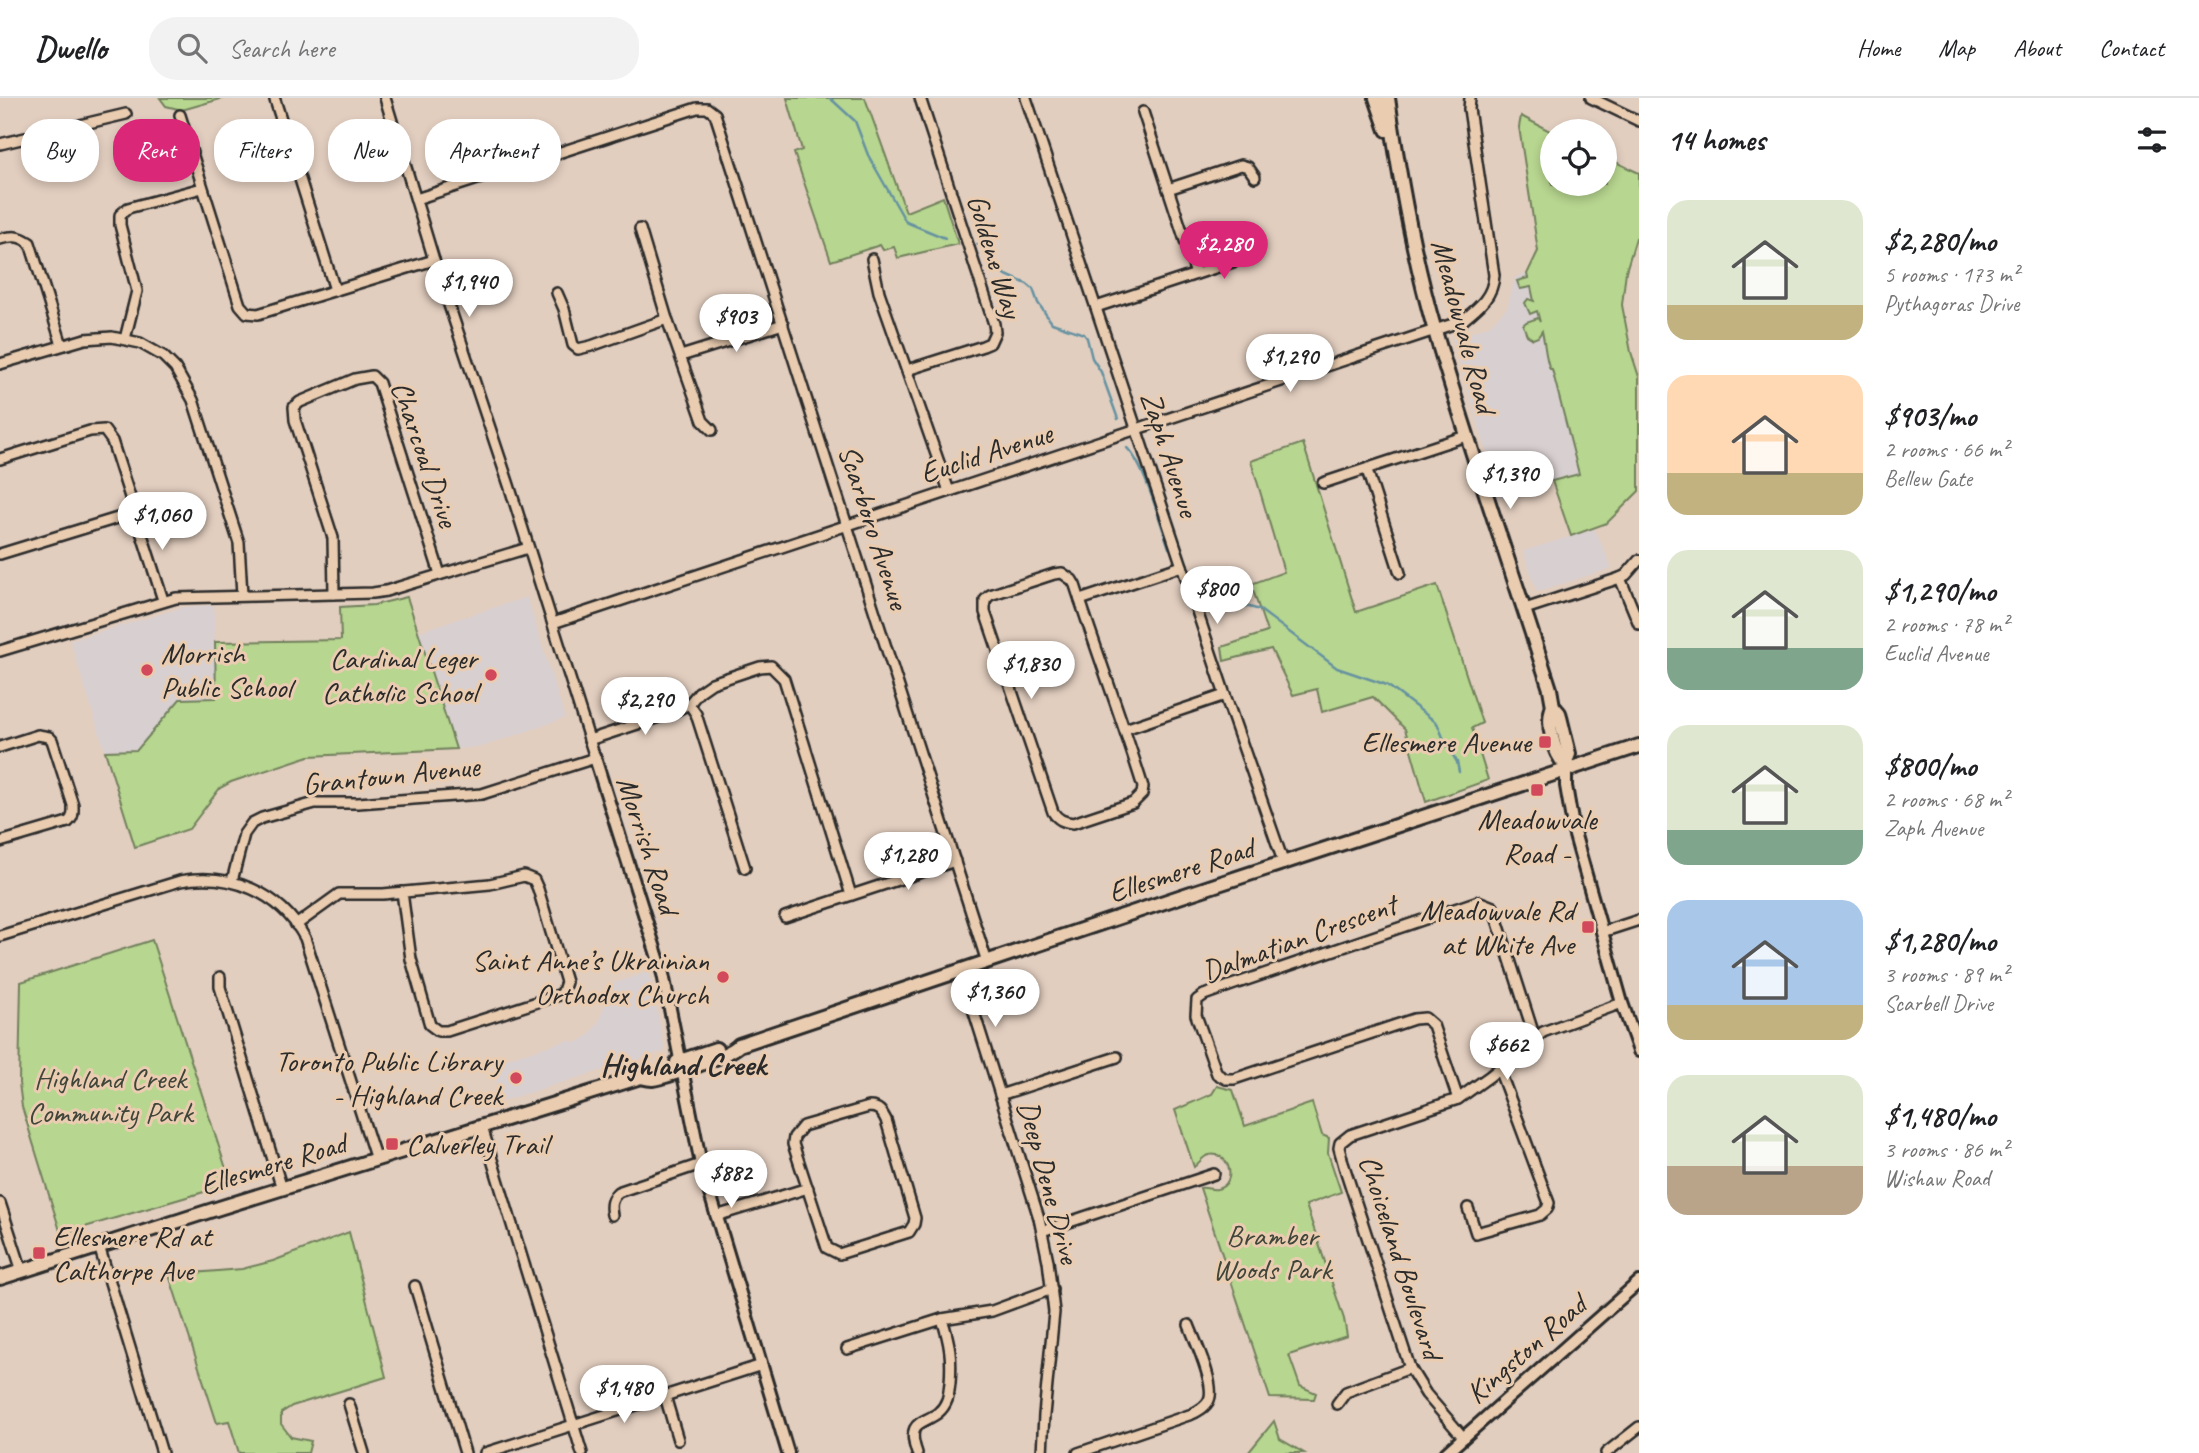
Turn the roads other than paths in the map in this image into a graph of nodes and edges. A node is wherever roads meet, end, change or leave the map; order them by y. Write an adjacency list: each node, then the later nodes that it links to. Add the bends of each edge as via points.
1 (385, 98): 18 (street, Morrish Road)
2 (920, 98): 35 (street, Goldene Way, via 995,332 990,343)
3 (1026, 98): 27 (street, Zaph Avenue)
4 (1376, 98): 14 (main road, Meadowvale Road)
5 (1388, 98): 14 (main road, Meadowvale Road)
6 (1470, 98): 30 (street, Euclid Avenue, via 1493,285 1490,295 1462,321)
7 (1591, 98): 12 (street)
8 (275, 100): 25 (street)
9 (1143, 112): 17 (street)
10 (126, 114): 13 (street)
11 (180, 116): 16 (street)
12 (1639, 121)
13 (0, 144)
14 (1396, 157): 30 (main road, Meadowvale Road)
15 (1255, 177): 17 (street, via 1241,165)
16 (202, 188): 25 (street, via 242,310 258,314); 31 (street, via 128,208 120,215 137,289)
17 (1168, 189): 24 (street)
18 (416, 200): 23 (street, Morrish Road); 29 (street, Scarboro Avenue, via 697,108 711,110)
19 (640, 229): 28 (street)
20 (0, 239): 32 (street, via 13,235 30,243)
21 (872, 258): 35 (street)
22 (1242, 259): 24 (street)
23 (434, 260): 25 (street); 45 (street, Morrish Road)
24 (1196, 274): 27 (street)
25 (335, 290)
26 (557, 293): 28 (street, via 578,349)
27 (1096, 307): 36 (street, Zaph Avenue)
28 (667, 319): 33 (street)
29 (783, 324): 33 (street); 44 (street, Scarboro Avenue)
30 (1435, 331): 36 (street, Euclid Avenue); 38 (main road, Meadowvale Road)
31 (125, 339): 32 (street, via 100,336); 53 (street, via 163,356 181,375 193,400 239,543)
32 (62, 345): 34 (street)
33 (681, 356): 37 (street, via 703,421)
34 (0, 364)
35 (907, 370): 42 (street)
36 (1136, 429): 42 (street, Euclid Avenue); 48 (street, Zaph Avenue)
37 (712, 430)
38 (1466, 436): 40 (street); 56 (main road, Meadowvale Road)
39 (0, 459): 43 (street, via 104,430 112,441)
40 (1367, 470): 41 (street); 49 (street)
41 (1323, 483)
42 (949, 491): 44 (street, Euclid Avenue)
43 (134, 513): 46 (street); 54 (street)
44 (848, 525): 57 (street, Euclid Avenue); 69 (street, Scarboro Avenue)
45 (528, 548): 50 (street); 57 (street, Morrish Road)
46 (0, 554)
47 (1639, 559): 51 (street)
48 (1182, 566): 55 (street); 60 (street, Zaph Avenue)
49 (1400, 573)
50 (440, 574): 52 (street, via 386,591); 52 (street, Charcoal Drive, via 379,383 372,376 355,379 294,407 332,538)
51 (1620, 579): 56 (street); 58 (street)
52 (334, 594): 53 (street)
53 (242, 595): 54 (street)
54 (163, 600): 59 (street)
55 (1080, 600): 62 (street); 62 (street, via 1072,580 1054,573 985,600 999,656 1057,818 1073,823 1132,803 1142,794)
56 (1525, 609): 67 (main road, Meadowvale Road, via 1553,706 1559,713 1569,754)
57 (553, 623): 63 (street, Morrish Road)
58 (1639, 624)
59 (0, 651)
60 (1225, 695): 62 (street); 70 (street, Zaph Avenue)
61 (689, 704): 63 (street); 71 (street); 74 (street, via 712,683 760,667 771,666 779,673)
62 (1125, 729)
63 (589, 740): 66 (street, Morrish Road)
64 (1639, 746): 67 (main road, Ellesmere Road)
65 (0, 747): 68 (street, via 38,735 49,737 73,813 68,822)
66 (595, 758): 72 (street, Grantown Avenue, via 482,794 315,803 262,818 244,834); 87 (street, Morrish Road, via 663,974)
67 (1565, 767): 70 (main road, Ellesmere Road); 78 (street, Meadowvale Road, via 1574,832)
68 (0, 842)
69 (955, 861): 74 (street); 80 (street, Scarboro Avenue)
70 (1283, 864): 80 (main road, Ellesmere Road)
71 (745, 869)
72 (232, 881): 77 (street, via 259,891); 79 (street, via 180,881)
73 (402, 892): 73 (street, via 414,976 430,1026 447,1031 562,994 566,982 534,880 524,876 490,884); 77 (street, via 339,894)
74 (851, 895): 75 (street)
75 (785, 917)
76 (1639, 920): 78 (street)
77 (296, 925): 92 (street, via 313,960)
78 (1602, 932): 83 (street, Meadowvale Road)
79 (0, 936)
80 (988, 962): 81 (main road, Ellesmere Road)
81 (961, 971): 87 (main road, Ellesmere Road, via 739,1045 734,1051); 89 (street, Deep Dene Drive)
82 (220, 977): 96 (street)
83 (1622, 1003): 84 (street, Choiceland Boulevard); 85 (street, Meadowvale Road)
84 (1535, 1038): 88 (street, Choiceland Boulevard); 90 (street, Dalmatian Crescent, via 1493,907 1478,901 1197,1000 1196,1015 1217,1074 1230,1080 1425,1018 1433,1025)
85 (1639, 1051)
86 (1117, 1057): 89 (street)
87 (681, 1065): 91 (main road, Ellesmere Road, via 650,1079 641,1077); 93 (street, Morrish Road)
88 (1499, 1069): 90 (street, Choiceland Boulevard); 98 (street, via 1549,1203 1540,1215 1476,1233)
89 (1000, 1095): 101 (street, Deep Dene Drive)
90 (1458, 1099): 112 (street, Choiceland Boulevard, via 1350,1135 1340,1146)
91 (482, 1127): 92 (main road, Ellesmere Road); 116 (street)
92 (376, 1160): 96 (main road, Ellesmere Road)
93 (701, 1164): 99 (street, via 618,1192 612,1198); 100 (street, Morrish Road)
94 (1214, 1174): 101 (street)
95 (808, 1188): 95 (street, via 827,1248 839,1254 909,1232 914,1224 886,1120 876,1107 800,1128 793,1144); 100 (street)
96 (282, 1189): 102 (main road, Ellesmere Road)
97 (0, 1203): 103 (street)
98 (1468, 1208)
99 (612, 1215)
100 (716, 1216): 111 (street, Morrish Road)
101 (1042, 1231): 107 (street, Deep Dene Drive)
102 (99, 1246): 103 (main road, Ellesmere Road); 120 (street)
103 (22, 1271): 104 (main road, Ellesmere Road)
104 (0, 1278)
105 (1639, 1282): 118 (street, Kingston Road)
106 (415, 1286): 122 (street)
107 (1052, 1289): 108 (street, via 992,1311); 127 (street, Deep Dene Drive)
108 (942, 1319): 110 (street); 126 (street, via 952,1357 948,1398 939,1413 916,1426 912,1434)
109 (1189, 1325): 128 (street, via 1208,1374 1206,1405 1192,1415)
110 (847, 1349)
111 (762, 1364): 113 (street); 125 (street, Morrish Road)
112 (1410, 1368): 115 (street, via 1346,1392); 118 (street, Choiceland Boulevard)
113 (665, 1396): 116 (street); 119 (street)
114 (349, 1404): 121 (street)
115 (1337, 1404)
116 (573, 1426): 123 (street); 124 (street)
117 (1639, 1427): 130 (street)
118 (1463, 1437): 129 (street, Kingston Road)
119 (678, 1440)
120 (162, 1453)
121 (364, 1453)
122 (465, 1453)
123 (485, 1453)
124 (582, 1453)
125 (788, 1453)
126 (917, 1453)
127 (1042, 1453)
128 (1078, 1453)
129 (1446, 1453)
130 (1606, 1453)

